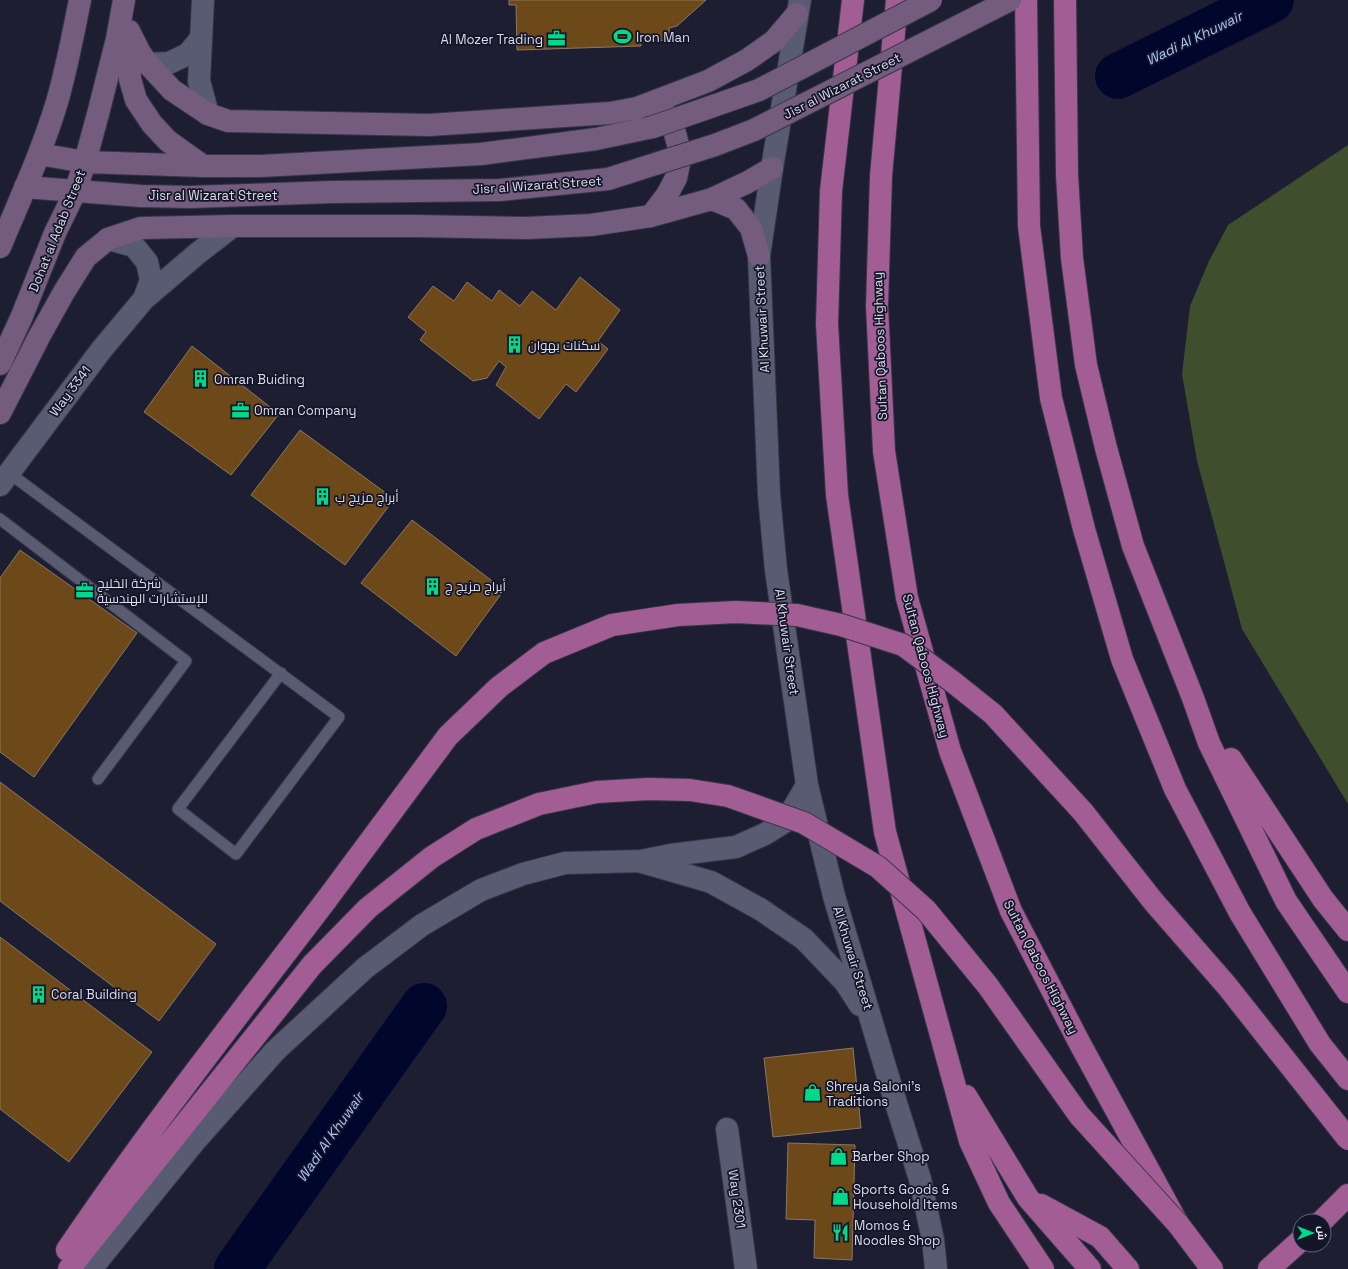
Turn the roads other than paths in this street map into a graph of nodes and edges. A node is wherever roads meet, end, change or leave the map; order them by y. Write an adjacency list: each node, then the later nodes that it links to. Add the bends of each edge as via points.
1 (80, 0): 17 (main road, via 57,102)
2 (124, 0): 18 (main road, Dohat al Adab Street)
3 (129, 0): 12 (main road)
4 (202, 0): 13 (street)
5 (853, 0): 42 (highway, via 831,191 827,316 837,495 885,832)
6 (897, 0): 49 (highway, Sultan Qaboos Highway, bridge, via 880,183 877,306 884,451 907,598 950,752 1011,911)
7 (931, 0): 19 (main road, bridge, via 759,90 653,127 596,139 481,154 261,166)
8 (1010, 0): 22 (main road, Jisr al Wizarat Street, bridge, via 754,130 608,179 500,190 340,192 191,198)
9 (1026, 0): 43 (highway, via 1029,226 1051,398 1084,529 1122,659 1175,789 1240,913 1320,1044)
10 (1065, 0): 35 (highway, via 1068,198 1072,258 1086,365 1133,546)
11 (798, 7): 15 (main road, via 774,41 747,60 708,80); 20 (street, Al Khuwair Street)
12 (129, 31): 14 (main road); 19 (main road, via 130,79 136,100 152,124 168,141)
13 (201, 38): 14 (street, via 188,54 169,63); 16 (street, via 199,80)
14 (148, 64): 16 (main road, via 172,90)
15 (638, 108): 16 (main road, via 610,113 429,125 228,121); 24 (main road, via 664,112 674,126 679,148 676,178)
16 (208, 114)
17 (39, 154): 18 (main road); 21 (main road)
18 (85, 162): 19 (main road); 22 (main road, Dohat al Adab Street)
19 (203, 166)
20 (772, 168): 23 (main road); 28 (street, Al Khuwair Street)
21 (25, 187): 22 (main road, Jisr al Wizarat Street); 27 (main road)
22 (75, 192): 30 (main road, Dohat al Adab Street)
23 (712, 200): 24 (main road); 28 (main road, via 736,209 752,228)
24 (651, 216): 25 (main road, via 591,225 527,228)
25 (233, 226): 26 (main road, via 141,228); 29 (street, Way 3341)
26 (108, 239): 29 (street, Way 3341, via 134,246 147,262 151,280); 31 (main road, via 86,257 64,292)
27 (0, 247)
28 (759, 256): 37 (street, Al Khuwair Street, via 769,495 776,570)
29 (144, 299): 32 (street, Way 3341, via 102,349)
30 (0, 364)
31 (0, 413)
32 (5, 479): 34 (lane)
33 (0, 519): 36 (lane, via 186,661)
34 (281, 673): 34 (lane, via 339,717 236,854 178,809)
35 (1193, 698): 39 (highway, via 1285,843 1323,899); 40 (highway, via 1209,743 1286,901)
36 (98, 779)
37 (807, 785): 38 (street, via 786,821 751,841 736,847); 41 (street, Al Khuwair Street, via 834,896)
38 (641, 861): 41 (street, via 711,882 760,909 804,939 845,982); 53 (street, via 565,863 523,874 480,890 422,924 365,968 275,1051 195,1141)
39 (1348, 930)
40 (1348, 992)
41 (872, 1021): 55 (street, Al Khuwair Street, via 920,1179 933,1240)
42 (953, 1075): 47 (highway); 56 (highway, via 970,1141 999,1204)
43 (1348, 1079)
44 (727, 1129): 54 (street, Way 2301)
45 (1348, 1139): 51 (highway, bridge, via 1232,992 1153,901 1083,812 993,714 953,682 903,645 841,625 797,615 736,612 678,615 612,625 544,654 498,687 448,736 209,1054)
46 (1348, 1195): 48 (highway)
47 (1028, 1198): 57 (highway); 58 (highway, via 1100,1237)
48 (1330, 1213)
49 (1178, 1224): 52 (highway, bridge, via 1079,1115 988,986 926,910 878,867 804,823 728,796 690,790 648,789 597,792 539,804 476,829 432,857 368,908 312,965); 59 (highway, Sultan Qaboos Highway)
50 (1292, 1248): 60 (highway)
51 (54, 1269)
52 (69, 1269)
53 (92, 1269)
54 (746, 1269)
55 (936, 1269)
56 (1043, 1269)
57 (1090, 1269)
58 (1128, 1269)
59 (1212, 1269)
60 (1269, 1269)

